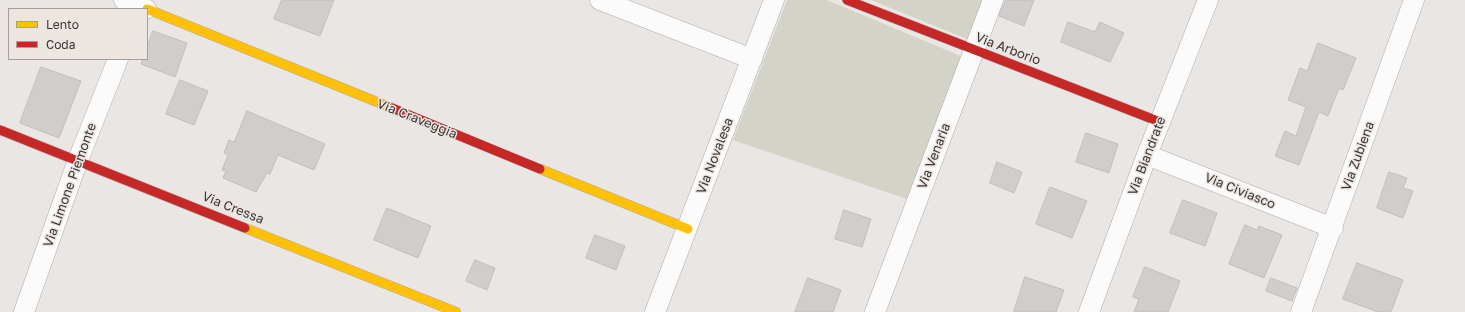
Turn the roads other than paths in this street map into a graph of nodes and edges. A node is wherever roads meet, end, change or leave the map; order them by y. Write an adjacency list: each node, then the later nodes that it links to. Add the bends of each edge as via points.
1 (600, 0): 9 (street)
2 (774, 0): 9 (street, Via Novalesa)
3 (847, 0): 8 (street, Via Arborio)
4 (993, 0): 8 (street, Via Venaria)
5 (1208, 0): 11 (street, Via Biandrate)
6 (1414, 0): 15 (street, Via Zubiena)
7 (148, 10): 16 (street, Via Craveggia)
8 (974, 50): 11 (street, Via Arborio); 20 (street, Via Venaria)
9 (752, 59): 16 (street, Via Novalesa)
10 (118, 60): 14 (street, Via Limone Piemonte)
11 (1160, 122): 13 (street, Via Biandrate)
12 (0, 130): 14 (street, Via Cressa)
13 (1147, 155): 15 (street, Via Civiasco); 21 (street, Via Biandrate)
14 (78, 160): 17 (street, Via Limone Piemonte); 18 (street, Via Cressa)
15 (1333, 228): 22 (street, Via Zubiena)
16 (688, 229): 19 (street, Via Novalesa)
17 (24, 312)
18 (456, 312)
19 (655, 312)
20 (875, 312)
21 (1089, 312)
22 (1301, 312)

